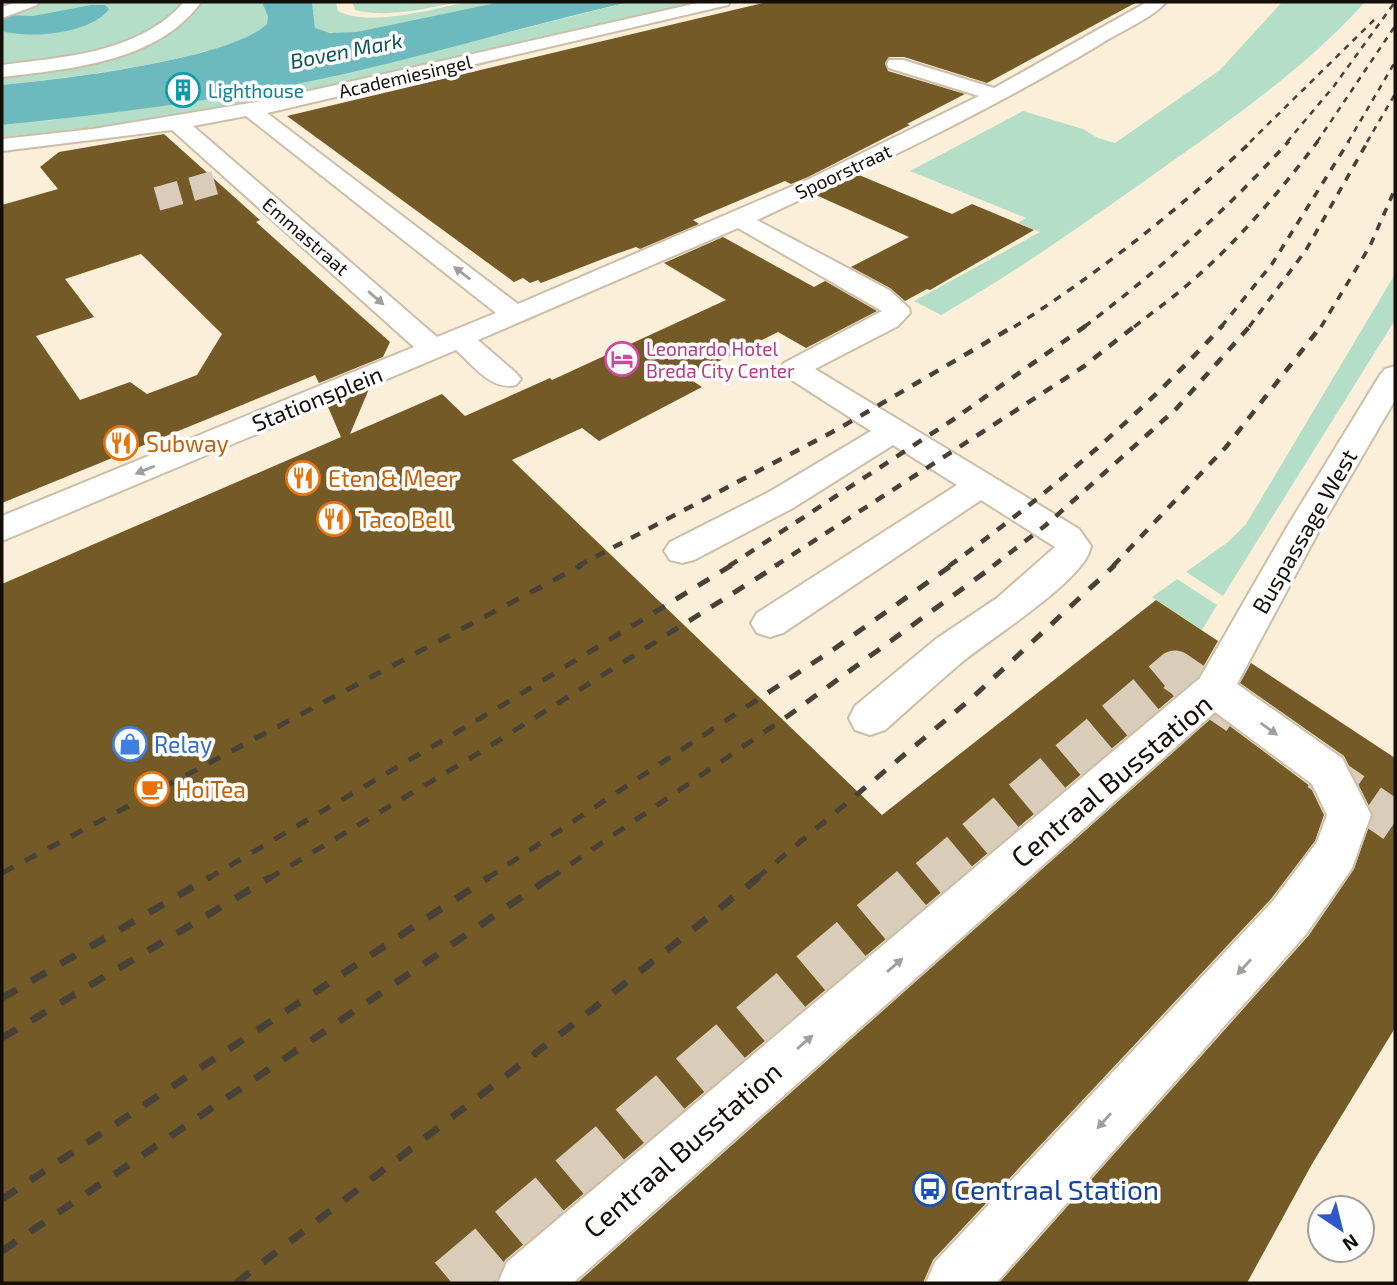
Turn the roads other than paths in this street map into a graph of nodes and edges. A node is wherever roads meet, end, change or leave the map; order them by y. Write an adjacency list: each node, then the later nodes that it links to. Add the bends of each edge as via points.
1 (722, 2): 11 (street, Academiesingel)
2 (1158, 2): 6 (street, Spoorstraat)
3 (30, 3): 5 (street)
4 (188, 4): 9 (street, via 171,27 127,45 63,62)
5 (5, 12)
6 (1108, 32): 7 (street); 10 (street, Spoorstraat)
7 (1132, 37)
8 (896, 64): 10 (street)
9 (2, 71)
10 (996, 95): 14 (street, Spoorstraat)
11 (252, 111): 12 (street, Academiesingel); 15 (street, one-way to 11)
12 (178, 124): 13 (street, Academiesingel); 16 (street, Emmastraat, one-way to 16, via 227,179)
13 (3, 147)
14 (738, 219): 15 (street, Spoorstraat); 19 (street, via 896,308 888,320 794,369)
15 (516, 315): 16 (street, Stationsplein)
16 (447, 343): 18 (street, Emmastraat); 21 (street, Stationsplein, one-way to 21)
17 (1395, 375): 24 (street, Buspassage West)
18 (506, 379)
19 (893, 430): 20 (street); 22 (street, via 780,500)
20 (981, 485): 23 (street); 25 (street, via 1067,538 1072,554)
21 (2, 529)
22 (682, 551)
23 (770, 624)
24 (1214, 688): 26 (street, Centraal Busstation, one-way to 24); 27 (street, Centraal Busstation, one-way to 27, via 1327,771 1349,815 1336,853 1290,917)
25 (870, 718)
26 (528, 1283)
27 (956, 1283)

